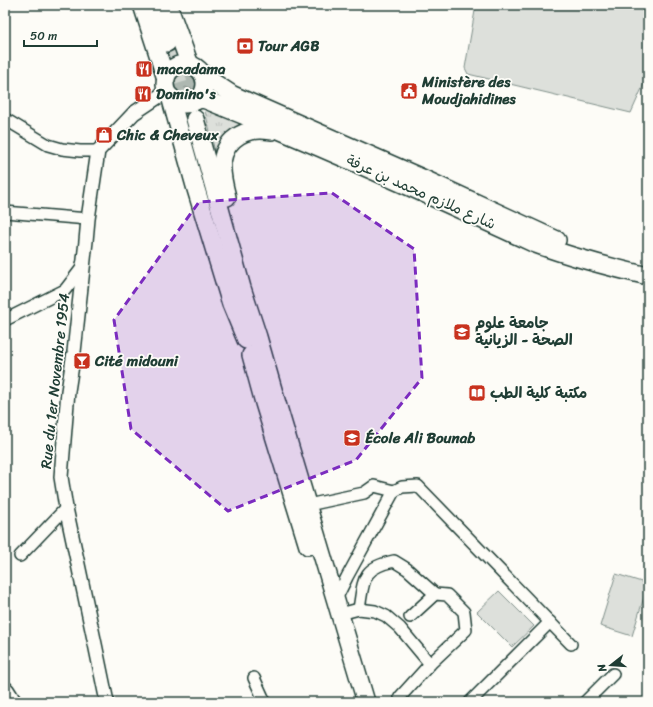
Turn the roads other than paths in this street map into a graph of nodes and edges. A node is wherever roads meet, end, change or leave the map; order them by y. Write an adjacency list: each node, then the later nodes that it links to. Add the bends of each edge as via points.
1 (142, 5): 7 (main road)
2 (154, 5): 3 (main road, via 170,42)
3 (161, 5)
4 (168, 5): 5 (main road)
5 (190, 65): 6 (main road); 7 (main road, via 184,64 173,69 169,74)
6 (204, 76): 8 (main road, via 205,89); 17 (main road, شارع ملازم محمد بن عرفة, via 233,95 554,239)
7 (168, 89): 8 (main road, via 178,103 189,104); 12 (street, via 134,113); 19 (main road, via 231,304)
8 (198, 100): 11 (main road, شارع ملازم محمد بن عرفة, via 204,99); 15 (main road, via 205,136)
9 (5, 119): 12 (street, via 48,145 62,149)
10 (192, 120): 19 (main road, via 239,308)
11 (294, 136): 15 (main road, via 263,130 248,131 236,137 228,146 222,170); 17 (main road, شارع ملازم محمد بن عرفة, via 533,243 595,263)
12 (98, 151): 14 (street, Rue du 1er Novembre 1954)
13 (5, 212): 14 (street)
14 (88, 219): 16 (street, Rue du 1er Novembre 1954)
15 (234, 232): 19 (main road, via 248,284)
16 (86, 242): 18 (street, via 81,269 65,290); 22 (street, Rue du 1er Novembre 1954, via 68,391 61,477)
17 (647, 267)
18 (5, 320)
19 (252, 338): 21 (main road, via 276,400); 39 (main road, via 266,411)
20 (394, 491): 21 (street, via 374,486 364,493); 25 (street, via 347,577); 28 (street, via 402,487 418,486)
21 (308, 505): 25 (main road)
22 (66, 508): 23 (street); 37 (street, Rue du 1er Novembre 1954)
23 (20, 556)
24 (435, 594): 26 (street, via 408,569 394,561 388,562 367,573); 27 (street); 30 (street, via 447,595 464,612 466,630)
25 (338, 607): 26 (street); 40 (main road)
26 (359, 609): 30 (street, via 375,611 386,616 400,628)
27 (410, 617)
28 (550, 622): 29 (street); 35 (street)
29 (571, 644)
30 (430, 664): 34 (street)
31 (613, 674): 41 (street)
32 (254, 678): 38 (street)
33 (5, 691): 36 (highway)
34 (400, 697)
35 (473, 701)
36 (12, 702)
37 (107, 702)
38 (265, 702)
39 (356, 702)
40 (366, 702)
41 (585, 702)

